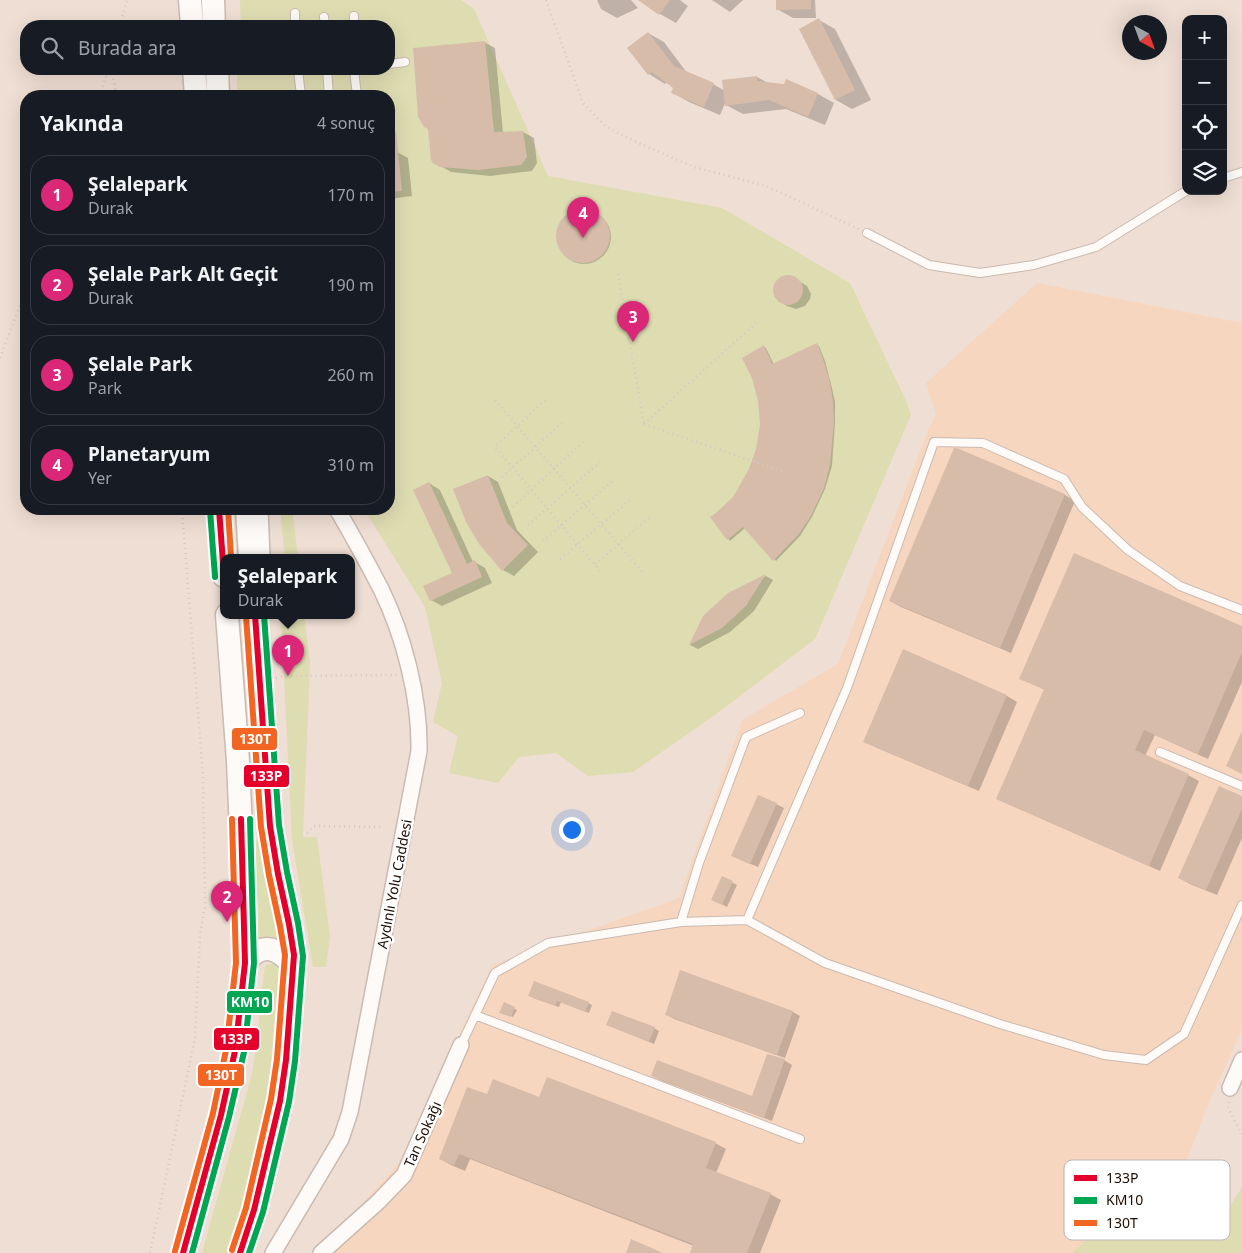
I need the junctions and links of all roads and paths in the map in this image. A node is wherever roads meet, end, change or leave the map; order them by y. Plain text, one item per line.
1 (126, 0) edge
2 (190, 0) edge
3 (213, 0) edge
4 (546, 0) edge
5 (294, 13) dead end
6 (354, 16) dead end
7 (324, 17) dead end
8 (121, 20) edge
9 (192, 20) edge
10 (214, 20) edge
11 (295, 20) edge
12 (324, 20) edge
13 (354, 20) edge
14 (405, 62) dead end
15 (395, 63) edge
16 (108, 75) edge
17 (112, 75) edge
18 (194, 75) edge
19 (217, 75) edge
20 (299, 75) edge
21 (327, 75) edge
22 (355, 75) edge
23 (101, 90) edge
24 (115, 90) edge
25 (196, 90) edge
26 (218, 90) edge
27 (300, 90) edge
28 (329, 90) edge
29 (356, 90) edge
30 (1242, 172) edge
31 (1227, 177) edge
32 (1182, 193) edge
33 (867, 233) joint
34 (618, 274) dead end
35 (20, 304) edge
36 (756, 323) dead end
37 (0, 358) edge
38 (495, 400) dead end
39 (545, 400) dead end
40 (564, 421) dead end
41 (644, 424) junction
42 (517, 426) junction
43 (583, 442) dead end
44 (536, 447) junction
45 (600, 462) dead end
46 (512, 468) junction
47 (554, 469) junction
48 (782, 471) dead end
49 (502, 477) dead end
50 (615, 479) dead end
51 (571, 488) junction
52 (531, 490) junction
53 (632, 498) dead end
54 (585, 505) junction
55 (513, 507) dead end
56 (547, 508) junction
57 (182, 515) edge
58 (219, 515) edge
59 (247, 515) edge
60 (260, 515) edge
61 (340, 515) edge
62 (649, 518) dead end
63 (602, 524) junction
64 (528, 525) dead end
65 (561, 525) junction
66 (543, 541) dead end
67 (578, 544) junction
68 (618, 544) junction
69 (222, 554) edge
70 (250, 554) edge
71 (262, 554) edge
72 (560, 559) dead end
73 (594, 564) junction
74 (601, 572) dead end
75 (644, 574) dead end
76 (1242, 610) edge
77 (227, 619) edge
78 (254, 619) edge
79 (410, 674) junction
80 (284, 676) dead end
81 (800, 713) dead end
82 (1160, 752) dead end
83 (1242, 786) edge
84 (383, 827) dead end
85 (307, 833) dead end
86 (1242, 905) edge
87 (747, 920) junction
88 (681, 922) junction
89 (245, 963) junction
90 (294, 967) junction
91 (475, 1015) junction
92 (461, 1045) joint
93 (286, 1060) junction
94 (1242, 1060) edge
95 (1230, 1088) joint
96 (1242, 1134) edge
97 (800, 1139) dead end
98 (150, 1253) edge
99 (184, 1253) edge
100 (240, 1253) edge
101 (254, 1253) edge
102 (273, 1253) edge
103 (321, 1253) edge

1 - 8 path
2 - 9 main road
3 - 10 main road
4 - 33 path
5 - 11 lane
6 - 13 lane
7 - 12 lane
14 - 15 lane
16 - 23 path
17 - 24 path
18 - 25 main road
19 - 26 main road
20 - 27 lane
21 - 28 lane
22 - 29 lane
30 - 31 lane
32 - 33 lane
34 - 41 path
35 - 37 path
36 - 41 path
38 - 42 path
39 - 42 path
40 - 44 path
41 - 48 path
42 - 44 path
42 - 46 path
43 - 47 path
44 - 46 path
44 - 47 path
45 - 51 path
46 - 49 path
46 - 52 path
47 - 51 path
47 - 52 path
50 - 54 path
51 - 54 path
51 - 56 path
52 - 55 path
52 - 56 path
53 - 63 path
54 - 63 path
54 - 65 path
56 - 64 path
56 - 65 path
57 - 98 path
58 - 69 main road
59 - 70 main road
60 - 71 street
61 - 79 street, Aydınlı Yolu Caddesi
62 - 68 path
63 - 67 path
63 - 68 path
65 - 66 path
65 - 67 path
67 - 72 path
67 - 73 path
68 - 73 path
68 - 75 path
73 - 74 path
76 - 87 lane
77 - 89 main road
78 - 90 main road
79 - 80 path
79 - 102 street, Aydınlı Yolu Caddesi
81 - 88 lane
82 - 83 lane
84 - 85 path
86 - 87 lane
87 - 88 lane
88 - 91 lane
89 - 90 main road
89 - 99 main road
90 - 93 main road
91 - 92 lane
91 - 97 lane
92 - 103 street, Tan Sokağı
93 - 100 main road
93 - 101 main road
94 - 95 street
95 - 96 path

